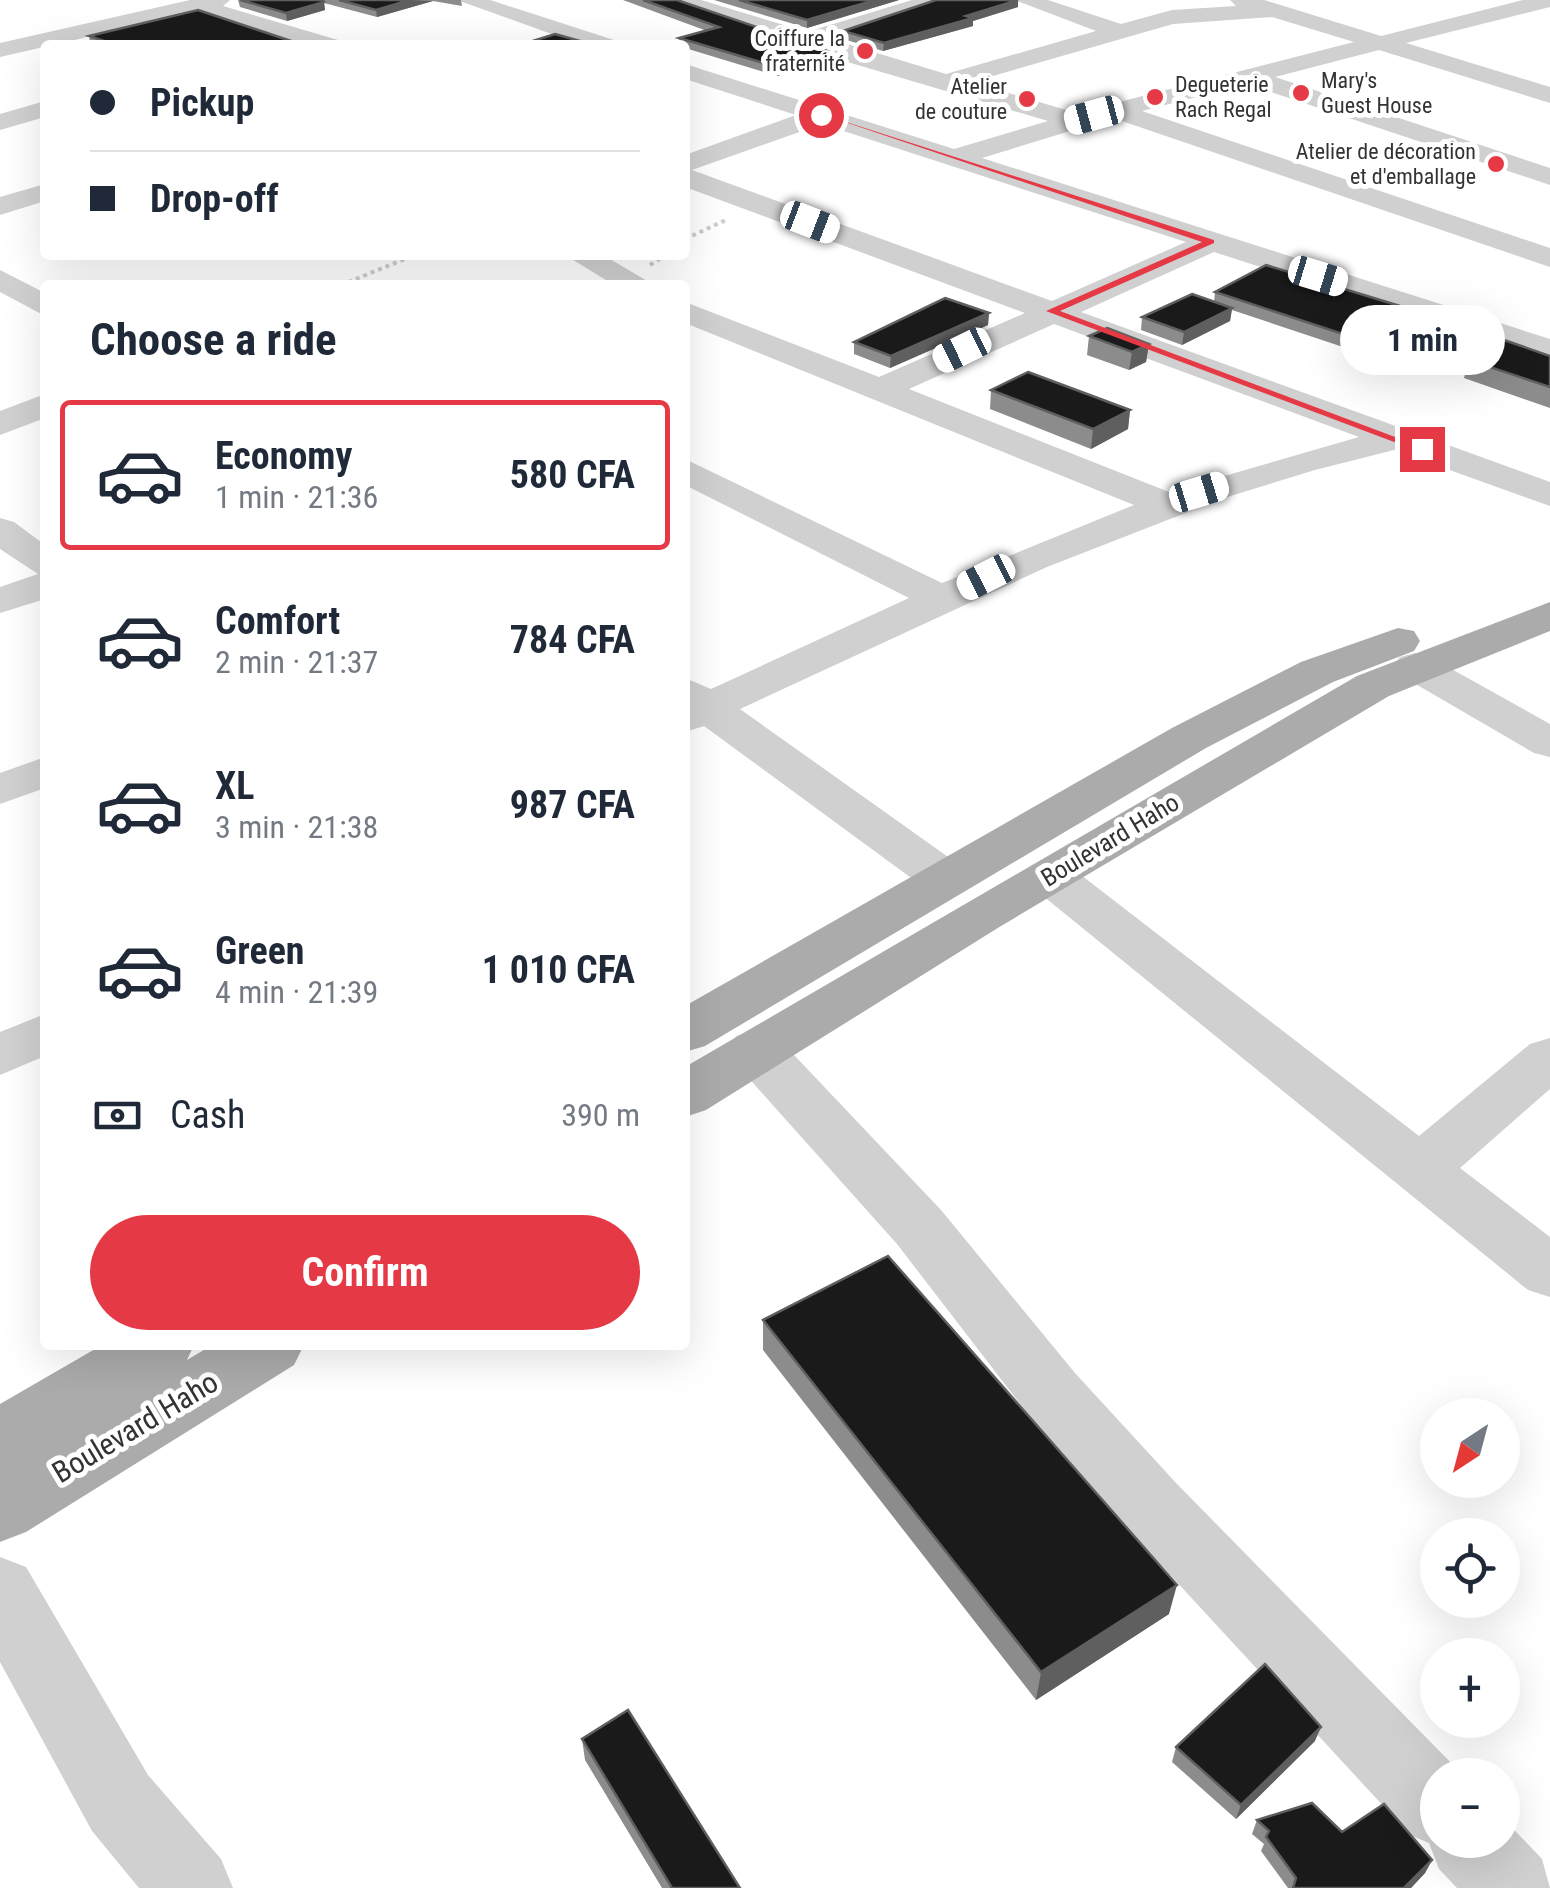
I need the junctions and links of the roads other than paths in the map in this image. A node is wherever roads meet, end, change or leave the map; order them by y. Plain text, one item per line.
1 (468, 0) edge
2 (678, 0) edge
3 (873, 0) edge
4 (935, 0) edge
5 (1026, 0) edge
6 (1239, 0) edge
7 (1472, 0) edge
8 (1550, 0) edge
9 (208, 2) edge
10 (907, 9) junction
11 (1271, 10) junction
12 (1511, 11) junction
13 (1121, 32) junction
14 (576, 35) junction
15 (806, 39) junction
16 (65, 40) edge
17 (316, 40) edge
18 (560, 40) edge
19 (591, 40) edge
20 (40, 44) edge
21 (1386, 45) junction
22 (0, 50) edge
23 (690, 71) edge
24 (690, 73) edge
25 (1251, 77) junction
26 (1550, 78) edge
27 (947, 81) junction
28 (1520, 86) junction
29 (1550, 94) edge
30 (40, 110) edge
31 (1114, 110) junction
32 (821, 115) junction
33 (1075, 120) junction
34 (0, 122) edge
35 (953, 158) junction
36 (690, 162) edge
37 (1550, 177) edge
38 (690, 178) edge
39 (40, 194) edge
40 (0, 206) edge
41 (1211, 242) junction
42 (1550, 258) edge
43 (590, 260) edge
44 (628, 280) edge
45 (1051, 311) junction
46 (690, 314) edge
47 (1550, 350) edge
48 (877, 391) junction
49 (40, 407) edge
50 (0, 424) edge
51 (1396, 440) junction
52 (690, 473) edge
53 (1550, 495) edge
54 (1165, 504) junction
55 (0, 530) edge
56 (40, 560) edge
57 (1550, 582) edge
58 (40, 587) edge
59 (942, 599) junction
60 (0, 601) edge
61 (1550, 615) edge
62 (1416, 666) junction
63 (693, 705) edge
64 (1550, 743) edge
65 (40, 773) edge
66 (0, 790) edge
67 (1050, 876) junction
68 (947, 880) junction
69 (690, 1029) edge
70 (40, 1035) edge
71 (756, 1050) junction
72 (0, 1055) edge
73 (1550, 1058) edge
74 (690, 1092) edge
75 (1418, 1171) junction
76 (1550, 1272) edge
77 (152, 1350) edge
78 (262, 1350) edge
79 (0, 1442) edge
80 (0, 1509) edge
81 (0, 1590) edge
82 (1420, 1788) edge
83 (1485, 1858) edge
84 (192, 1888) edge
85 (1513, 1888) edge

1 - 14 street
2 - 15 street
3 - 10 street
4 - 10 street
5 - 13 street
6 - 11 street
7 - 12 street
8 - 12 street
9 - 16 street
9 - 17 street
10 - 15 street
11 - 13 street
11 - 21 street
12 - 21 street
13 - 27 street
14 - 18 street
14 - 19 street
15 - 23 street
15 - 27 street
20 - 22 street
21 - 25 street
21 - 28 street
24 - 32 street
25 - 31 street
25 - 37 street
26 - 28 street
27 - 33 street
28 - 29 street
30 - 34 street
31 - 33 street
31 - 42 street
32 - 35 street
32 - 36 street
33 - 35 street
35 - 41 street
38 - 45 street
39 - 40 street
41 - 45 street
41 - 47 street
43 - 44 street
45 - 48 street
45 - 51 street
46 - 48 street
48 - 54 street
49 - 50 street
51 - 53 street
51 - 54 street
52 - 59 street
54 - 59 street
55 - 56 street
57 - 68 main road, Boulevard Haho
58 - 60 street
59 - 63 street
61 - 62 main road, Boulevard Haho
62 - 64 street
62 - 67 main road, Boulevard Haho
63 - 68 street
65 - 66 street
67 - 71 main road, Boulevard Haho
67 - 75 street
68 - 69 main road, Boulevard Haho
70 - 72 street
71 - 74 main road, Boulevard Haho
71 - 82 street
73 - 75 street
75 - 76 street
77 - 79 main road
78 - 80 main road, Boulevard Haho
81 - 84 street
83 - 85 street

